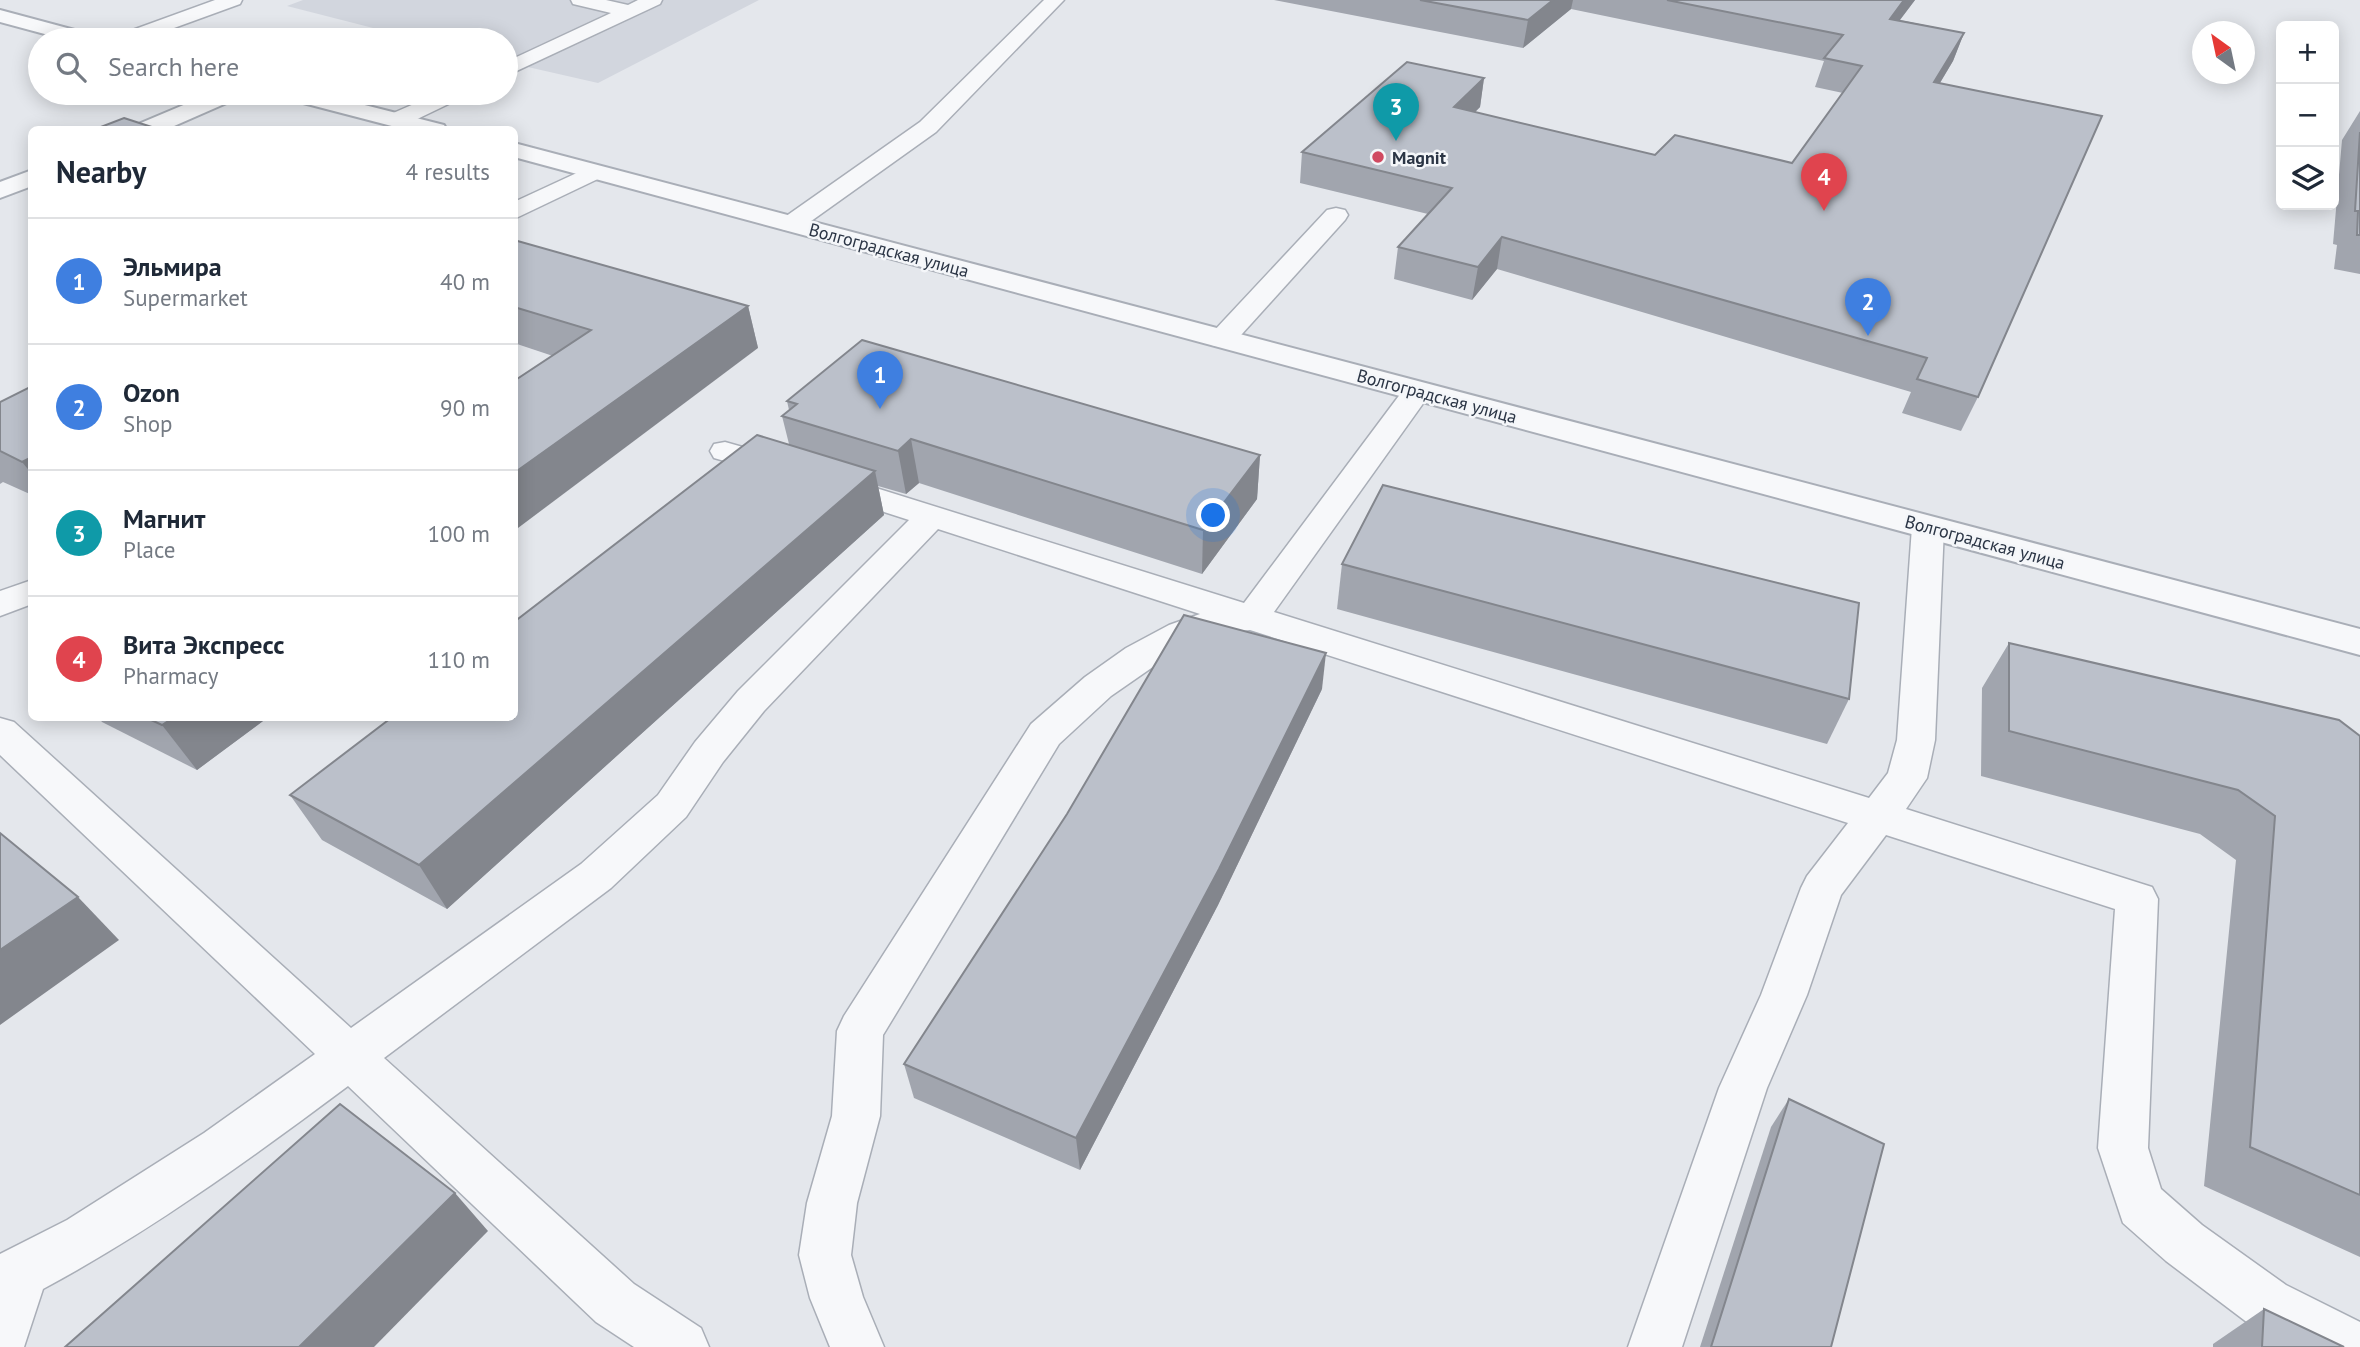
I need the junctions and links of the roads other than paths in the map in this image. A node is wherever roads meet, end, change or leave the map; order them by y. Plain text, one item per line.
1 (233, 0) edge
2 (580, 0) edge
3 (653, 0) edge
4 (1055, 0) edge
5 (630, 11) junction
6 (0, 16) edge
7 (45, 28) edge
8 (156, 28) edge
9 (518, 64) edge
10 (202, 105) edge
11 (341, 105) edge
12 (430, 105) edge
13 (399, 119) junction
14 (153, 126) edge
15 (423, 126) edge
16 (518, 151) edge
17 (594, 172) junction
18 (28, 179) edge
19 (0, 191) edge
20 (518, 210) edge
21 (1336, 215) dead end
22 (791, 224) junction
23 (1222, 339) junction
24 (1417, 391) junction
25 (725, 451) dead end
26 (932, 516) junction
27 (1928, 527) junction
28 (28, 593) edge
29 (0, 604) edge
30 (1251, 618) junction
31 (2360, 642) edge
32 (0, 732) edge
33 (1879, 817) junction
34 (351, 1056) junction
35 (11, 1276) edge
36 (0, 1338) edge
37 (682, 1347) edge
38 (857, 1347) edge
39 (1655, 1347) edge
40 (2352, 1347) edge

1 - 8 lane
2 - 5 lane
3 - 5 lane
4 - 22 lane
5 - 9 lane
6 - 7 street
10 - 14 street
11 - 13 street
12 - 13 lane
13 - 15 street
16 - 17 street, Волгоградская улица
17 - 20 lane
17 - 22 street, Волгоградская улица
18 - 19 street
21 - 23 lane
22 - 23 street, Волгоградская улица
23 - 24 street, Волгоградская улица
24 - 27 street, Волгоградская улица
24 - 30 lane
25 - 26 lane
26 - 30 lane
26 - 34 lane
27 - 31 street, Волгоградская улица
27 - 33 lane
28 - 29 lane
30 - 33 lane
30 - 38 lane
32 - 34 lane
33 - 39 lane
33 - 40 lane
34 - 35 lane
34 - 37 lane
35 - 36 lane

